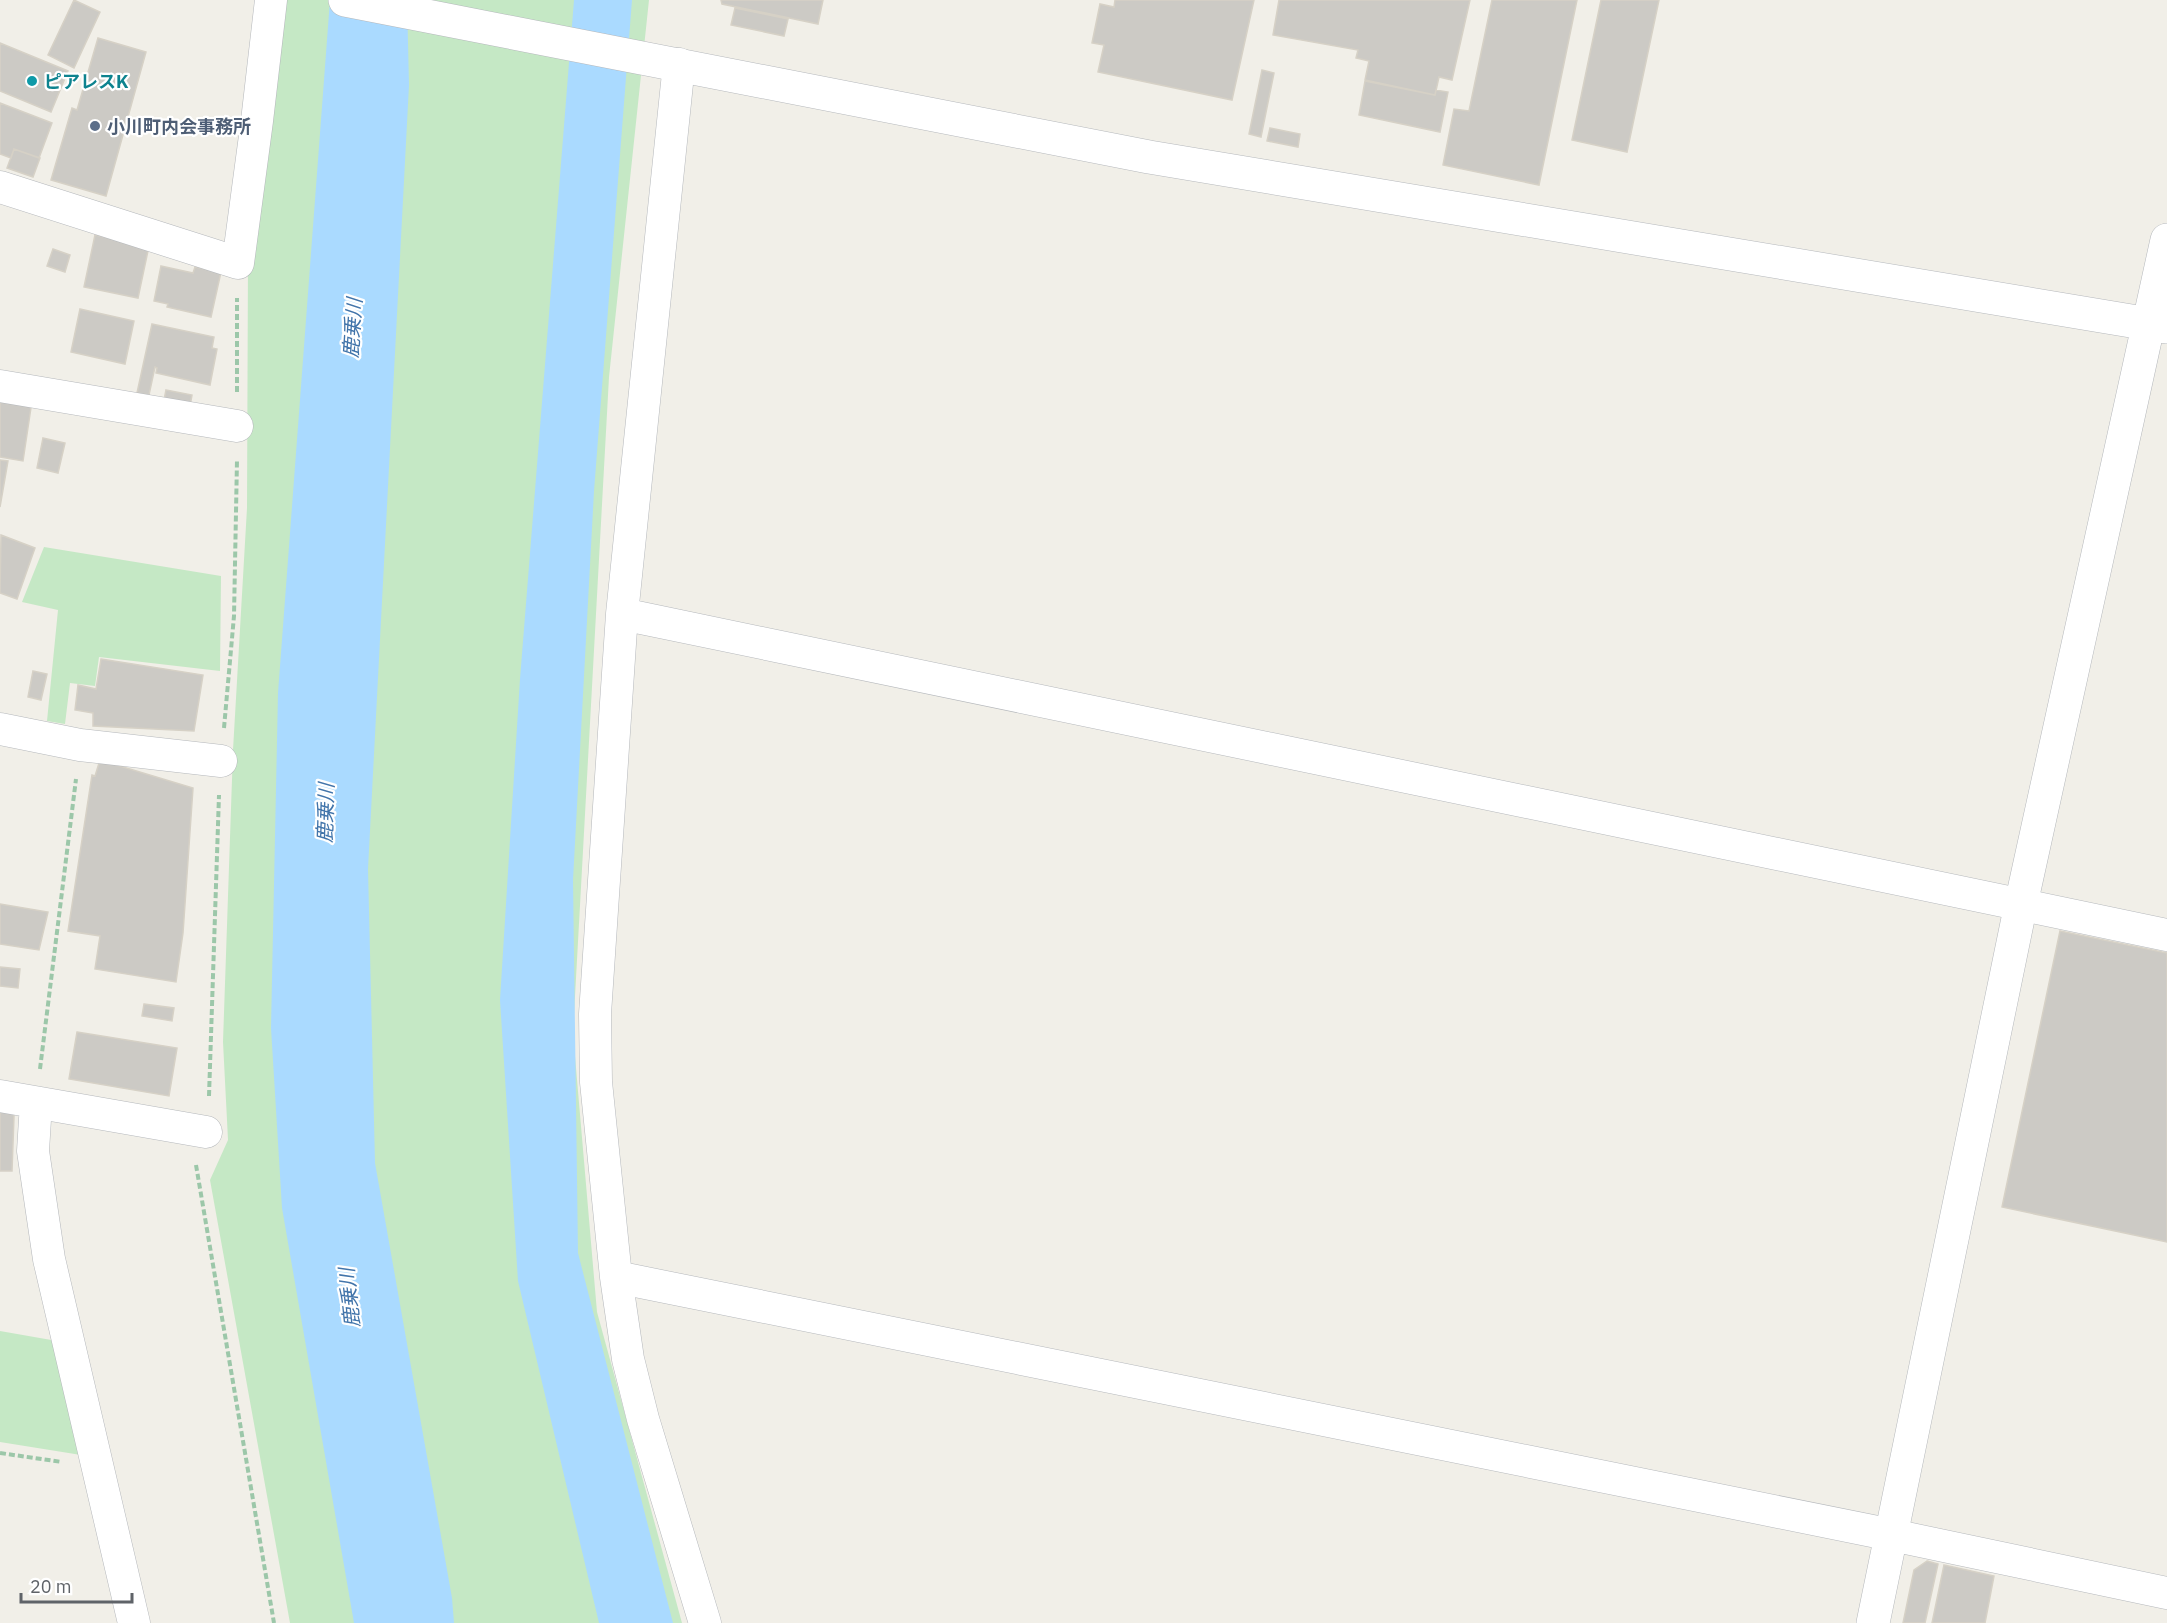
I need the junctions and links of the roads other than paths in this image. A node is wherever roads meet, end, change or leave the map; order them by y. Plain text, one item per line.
1 (271, 0) edge
2 (345, 0) edge
3 (665, 62) junction
4 (0, 187) edge
5 (2167, 240) edge
6 (2158, 326) edge
7 (0, 386) edge
8 (237, 426) road end
9 (622, 614) junction
10 (0, 729) edge
11 (221, 761) road end
12 (2021, 904) junction
13 (2167, 935) edge
14 (0, 1096) edge
15 (36, 1102) junction
16 (206, 1132) road end
17 (616, 1277) junction
18 (1892, 1535) junction
19 (2167, 1593) edge
20 (134, 1623) edge
21 (705, 1623) edge
22 (1873, 1623) edge

1 - 4 street
2 - 3 street
3 - 6 street
3 - 9 street
5 - 6 street
6 - 12 street
7 - 8 street
9 - 12 street
9 - 17 street
10 - 11 street
12 - 13 street
12 - 18 street
14 - 15 street
15 - 16 street
15 - 20 street
17 - 18 street
17 - 21 street
18 - 19 street
18 - 22 street

